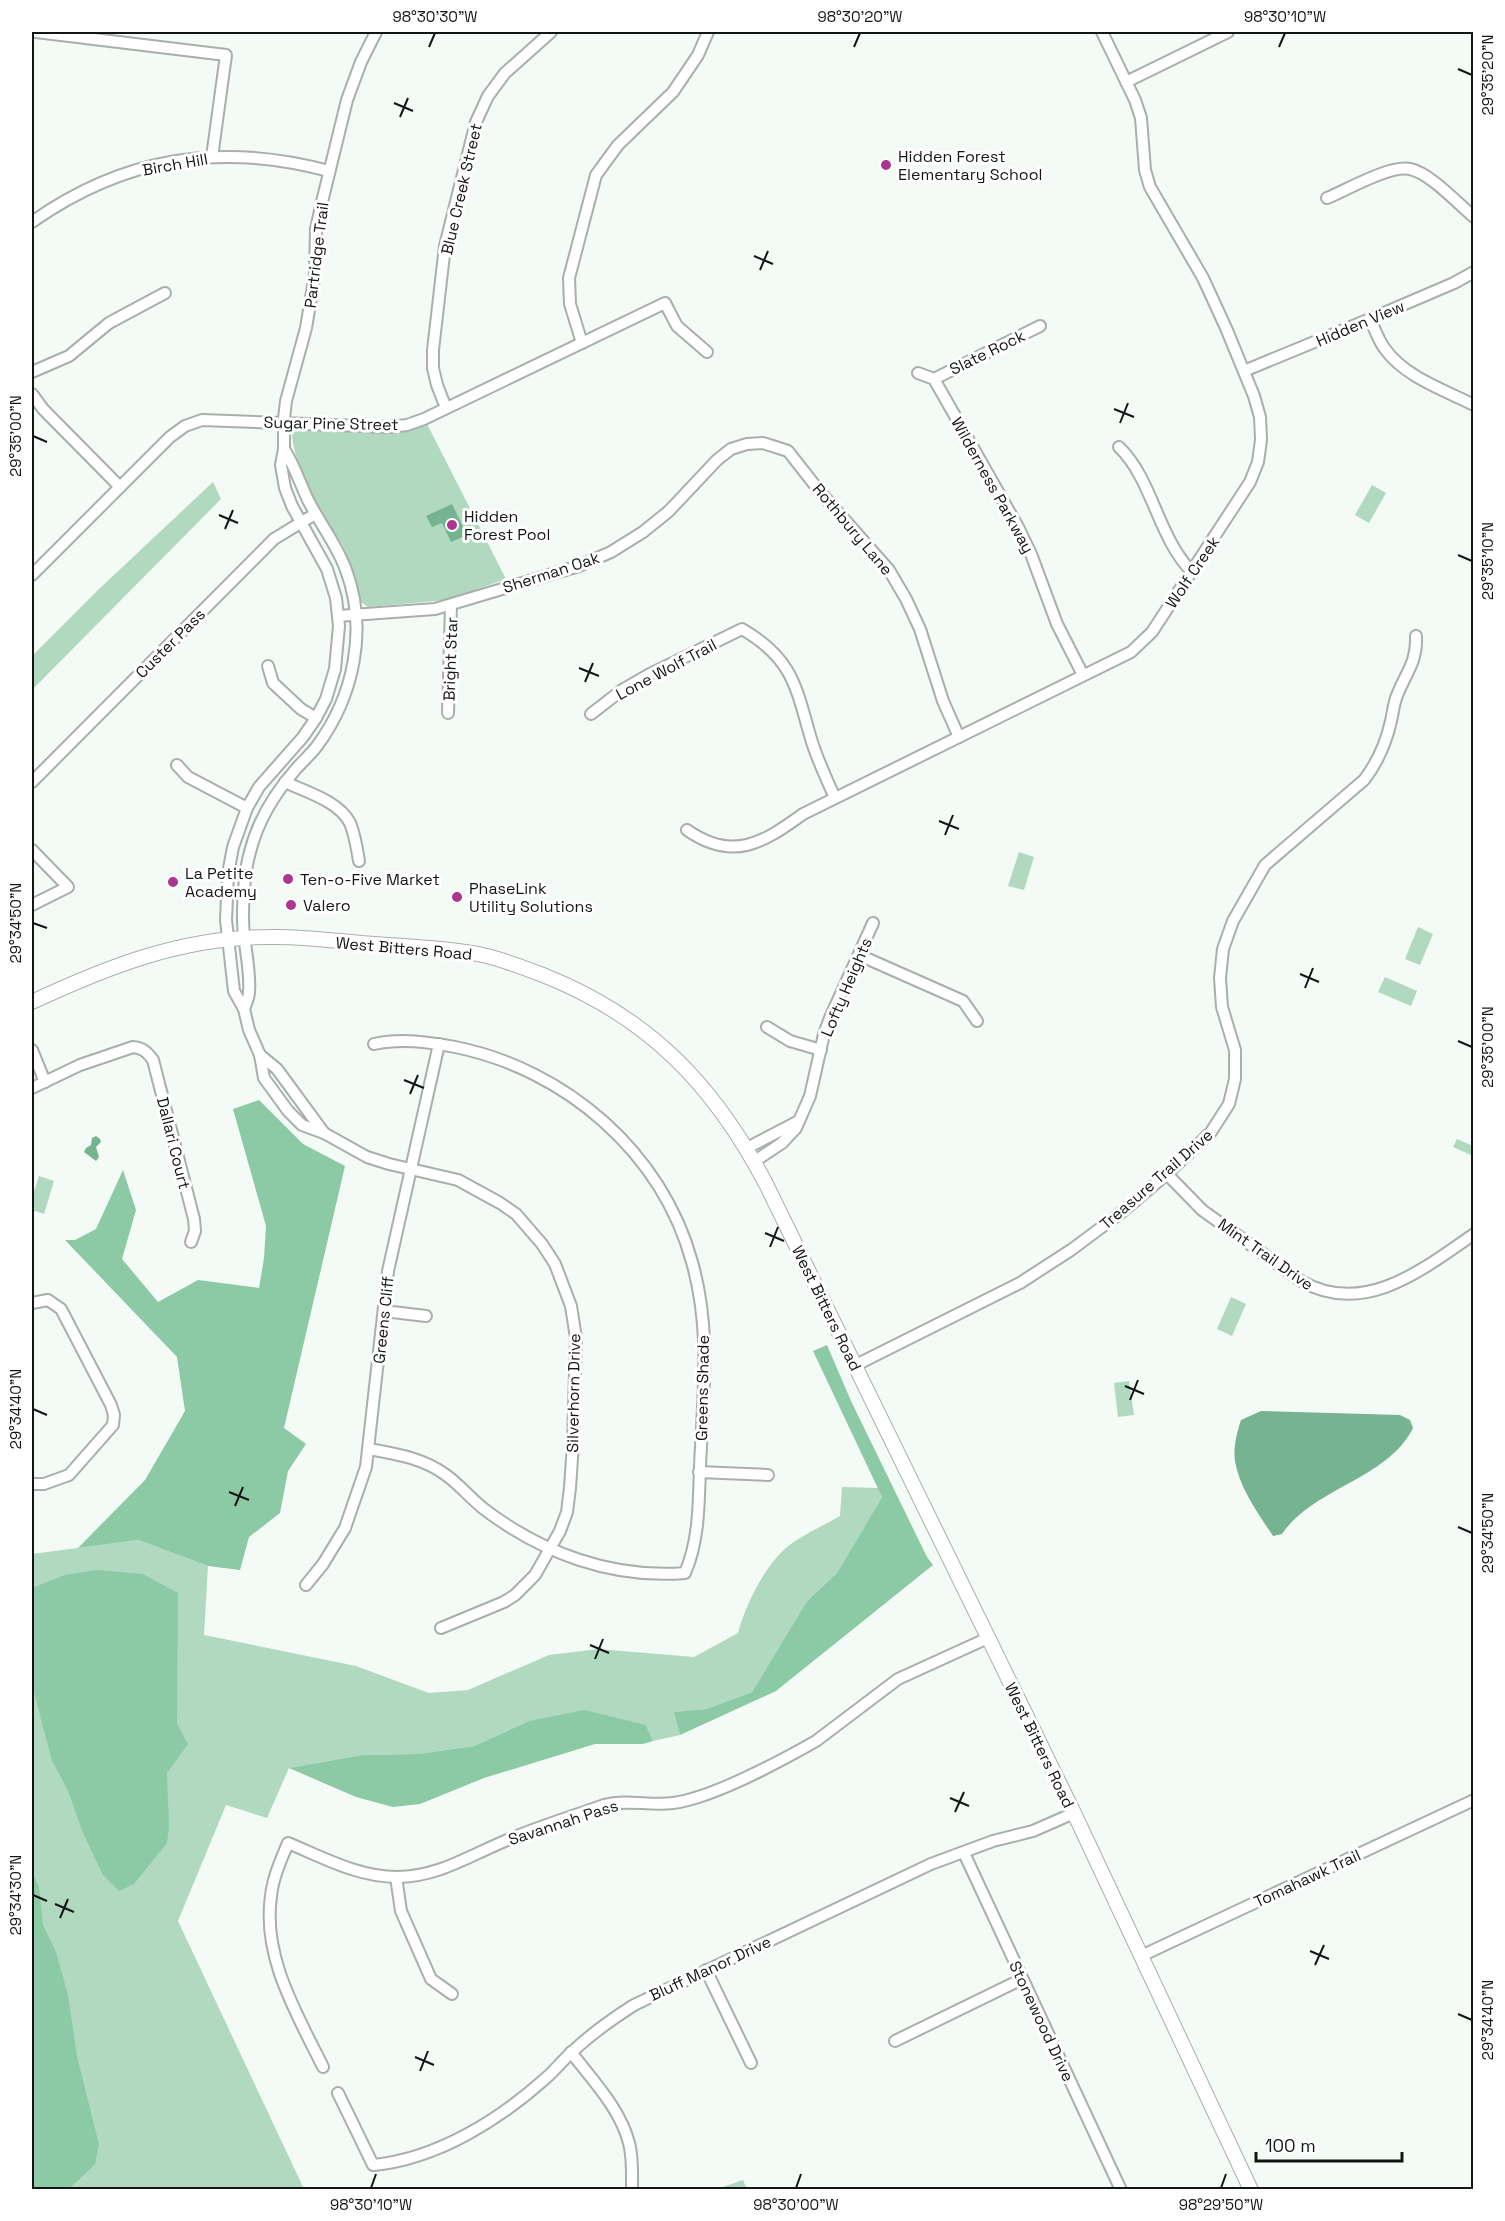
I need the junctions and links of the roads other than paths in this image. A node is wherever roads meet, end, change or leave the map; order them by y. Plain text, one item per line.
1 (36, 32) edge
2 (376, 32) edge
3 (552, 32) edge
4 (708, 32) edge
5 (1102, 32) edge
6 (1228, 32) edge
7 (1126, 82) junction
8 (212, 157) junction
9 (329, 171) junction
10 (1327, 198) dead end
11 (1473, 216) edge
12 (32, 222) edge
13 (1473, 272) edge
14 (165, 293) dead end
15 (1370, 319) junction
16 (1040, 326) dead end
17 (582, 343) junction
18 (707, 352) dead end
19 (1244, 371) junction
20 (32, 372) edge
21 (918, 373) dead end
22 (934, 379) junction
23 (32, 394) edge
24 (1473, 405) edge
25 (446, 408) junction
26 (284, 422) junction
27 (763, 443) joint
28 (1119, 447) dead end
29 (284, 449) junction
30 (120, 487) junction
31 (315, 514) junction
32 (301, 522) junction
33 (1192, 572) junction
34 (32, 575) edge
35 (451, 605) junction
36 (357, 614) junction
37 (338, 616) junction
38 (1416, 636) dead end
39 (268, 666) dead end
40 (1083, 675) junction
41 (448, 713) dead end
42 (591, 714) dead end
43 (316, 718) junction
44 (303, 737) junction
45 (959, 737) junction
46 (316, 748) junction
47 (177, 765) dead end
48 (32, 782) edge
49 (285, 782) junction
50 (835, 798) junction
51 (247, 808) junction
52 (687, 831) dead end
53 (32, 850) edge
54 (359, 861) dead end
55 (32, 905) edge
56 (873, 923) dead end
57 (245, 938) junction
58 (229, 939) junction
59 (859, 955) junction
60 (32, 1002) edge
61 (244, 1009) junction
62 (977, 1021) dead end
63 (767, 1027) dead end
64 (374, 1044) dead end
65 (439, 1044) junction
66 (32, 1050) edge
67 (820, 1050) junction
68 (260, 1055) junction
69 (45, 1082) junction
70 (32, 1088) edge
71 (296, 1093) junction
72 (283, 1104) junction
73 (324, 1133) junction
74 (785, 1133) junction
75 (747, 1148) junction
76 (754, 1161) junction
77 (410, 1170) junction
78 (1167, 1174) junction
79 (1473, 1234) edge
80 (191, 1242) dead end
81 (32, 1303) edge
82 (384, 1311) junction
83 (426, 1316) dead end
84 (854, 1366) junction
85 (369, 1449) junction
86 (699, 1472) junction
87 (768, 1475) dead end
88 (32, 1484) edge
89 (551, 1550) junction
90 (306, 1585) dead end
91 (441, 1628) dead end
92 (988, 1638) junction
93 (1473, 1800) edge
94 (1074, 1813) junction
95 (964, 1853) junction
96 (396, 1877) junction
97 (1141, 1956) junction
98 (706, 1970) junction
99 (1022, 1979) junction
100 (452, 1994) dead end
101 (895, 2041) dead end
102 (571, 2052) junction
103 (752, 2063) dead end
104 (323, 2067) dead end
105 (338, 2092) dead end
106 (633, 2190) edge
107 (1120, 2190) edge
108 (1251, 2190) edge

1 - 8 street
2 - 9 street, Partridge Trail
3 - 25 street, Blue Creek Street
4 - 17 street
5 - 7 street, Wolf Creek
6 - 7 street
7 - 19 street, Wolf Creek
8 - 9 street, Birch Hill
8 - 12 street, Birch Hill
9 - 26 street, Partridge Trail
10 - 11 street
13 - 15 street, Hidden View
14 - 20 street
15 - 19 street, Hidden View
15 - 24 street
16 - 22 street, Slate Rock
17 - 18 street, Sugar Pine Street
17 - 25 street, Sugar Pine Street
19 - 33 street, Wolf Creek
21 - 22 street
22 - 40 street, Wilderness Parkway
23 - 30 street
25 - 26 street, Sugar Pine Street
26 - 29 street, Partridge Trail
26 - 30 street, Sugar Pine Street
27 - 35 street, Sherman Oak
27 - 45 street, Rothbury Lane
28 - 33 street
29 - 31 street, Partridge Trail
29 - 32 street, Partridge Trail
30 - 34 street, Sugar Pine Street
31 - 32 street, Custer Pass
31 - 36 street, Partridge Trail
32 - 37 street, Partridge Trail
32 - 48 street, Custer Pass
33 - 40 street, Wolf Creek
35 - 36 street, Sherman Oak
35 - 41 street, Bright Star
36 - 37 street, Sherman Oak
36 - 46 street, Partridge Trail
37 - 43 street, Partridge Trail
38 - 78 street, Treasure Trail Drive
39 - 43 street
40 - 45 street, Wolf Creek
42 - 50 street, Lone Wolf Trail
43 - 44 street, Partridge Trail
44 - 46 street
44 - 51 street, Partridge Trail
45 - 50 street, Wolf Creek
46 - 49 street, Partridge Trail
47 - 51 street
49 - 54 street
49 - 57 street, Partridge Trail
50 - 52 street, Wolf Creek
51 - 58 street, Partridge Trail
53 - 55 street
56 - 59 street, Lofty Heights
57 - 58 main road, West Bitters Road
57 - 61 street, Silverhorn Drive
57 - 75 main road, West Bitters Road
58 - 60 main road, West Bitters Road
58 - 61 street, Silverhorn Drive
59 - 62 street
59 - 67 street, Lofty Heights
61 - 68 street, Silverhorn Drive
63 - 67 street
64 - 65 street, Greens Shade
65 - 77 street, Greens Cliff
65 - 86 street, Greens Shade
66 - 69 street
67 - 74 street, Lofty Heights
68 - 71 street, Silverhorn Drive
68 - 72 street, Silverhorn Drive
69 - 70 street
69 - 80 street, Dallari Court
71 - 72 street
71 - 73 street, Silverhorn Drive
72 - 73 street, Silverhorn Drive
73 - 77 street, Silverhorn Drive
74 - 75 street, Lofty Heights
74 - 76 street, Lofty Heights
75 - 76 main road, West Bitters Road
76 - 84 main road, West Bitters Road
77 - 82 street, Greens Cliff
77 - 89 street, Silverhorn Drive
78 - 79 street, Mint Trail Drive
78 - 84 street, Treasure Trail Drive
81 - 88 street
82 - 83 street
82 - 85 street, Greens Cliff
84 - 92 main road, West Bitters Road
85 - 89 street
85 - 90 street, Greens Cliff
86 - 87 street
86 - 89 street, Greens Shade
89 - 91 street, Silverhorn Drive
92 - 94 main road, West Bitters Road
92 - 96 street, Savannah Pass
93 - 97 street, Tomahawk Trail
94 - 95 street, Bluff Manor Drive
94 - 97 main road, West Bitters Road
95 - 98 street, Bluff Manor Drive
95 - 99 street, Stonewood Drive
96 - 100 street
96 - 104 street, Savannah Pass
97 - 108 main road, West Bitters Road
98 - 102 street, Bluff Manor Drive
98 - 103 street
99 - 101 street
99 - 107 street, Stonewood Drive
102 - 105 street, Bluff Manor Drive
102 - 106 street

